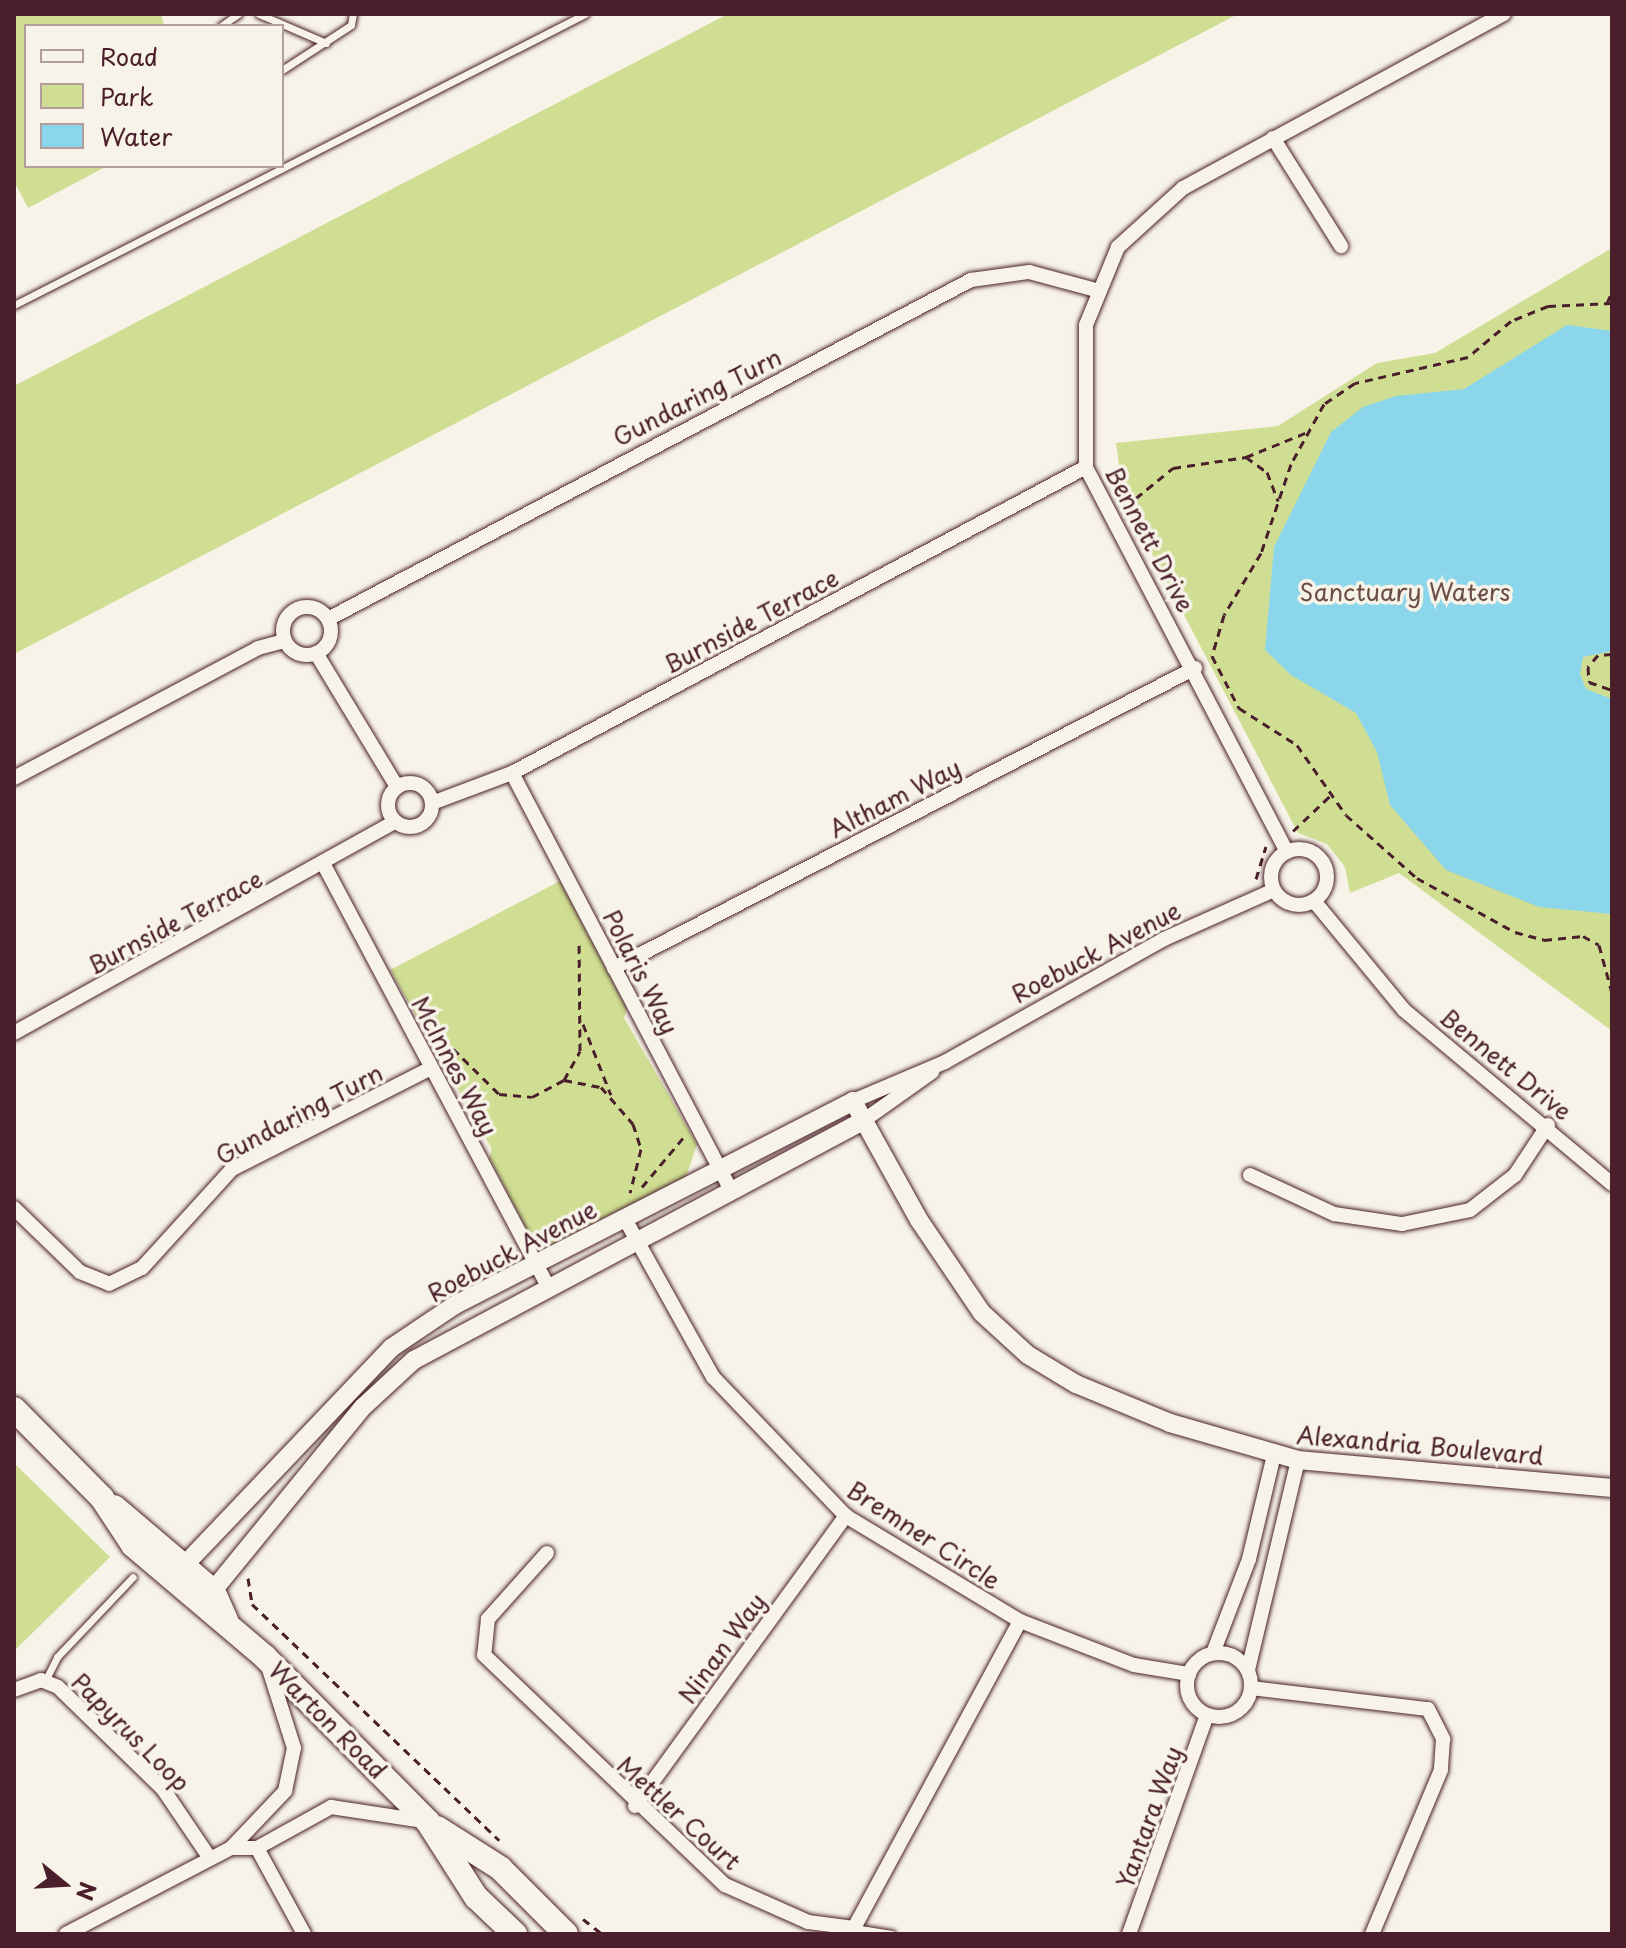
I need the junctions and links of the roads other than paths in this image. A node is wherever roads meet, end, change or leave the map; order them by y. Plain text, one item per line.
1 (259, 14) edge
2 (353, 14) edge
3 (585, 14) edge
4 (1504, 14) edge
5 (282, 24) edge
6 (284, 25) edge
7 (326, 43) junction
8 (284, 69) edge
9 (1273, 138) junction
10 (284, 167) edge
11 (283, 168) edge
12 (1341, 246) dead end
13 (1100, 291) junction
14 (14, 305) edge
15 (1086, 467) junction
16 (328, 619) junction
17 (285, 641) junction
18 (316, 653) junction
19 (1195, 668) junction
20 (512, 773) junction
21 (14, 778) edge
22 (397, 787) junction
23 (432, 803) junction
24 (395, 822) junction
25 (1283, 845) junction
26 (325, 867) junction
27 (1274, 890) junction
28 (1314, 901) junction
29 (614, 968) junction
30 (14, 1033) edge
31 (945, 1062) junction
32 (431, 1068) junction
33 (853, 1101) junction
34 (863, 1121) junction
35 (1548, 1125) junction
36 (720, 1170) junction
37 (1250, 1175) dead end
38 (1612, 1184) edge
39 (731, 1190) junction
40 (14, 1208) edge
41 (625, 1219) junction
42 (639, 1239) junction
43 (536, 1264) junction
44 (548, 1286) junction
45 (375, 1363) junction
46 (392, 1380) junction
47 (14, 1409) edge
48 (1274, 1455) junction
49 (1298, 1460) junction
50 (269, 1481) junction
51 (1612, 1488) edge
52 (287, 1496) junction
53 (846, 1516) junction
54 (547, 1553) dead end
55 (178, 1572) junction
56 (133, 1577) dead end
57 (207, 1599) junction
58 (1020, 1621) junction
59 (1213, 1653) junction
60 (265, 1657) junction
61 (1248, 1670) junction
62 (1189, 1674) junction
63 (45, 1682) junction
64 (1251, 1688) junction
65 (14, 1690) edge
66 (1207, 1715) junction
67 (635, 1806) junction
68 (428, 1822) junction
69 (231, 1848) junction
70 (257, 1848) junction
71 (209, 1857) junction
72 (854, 1928) junction
73 (85, 1930) edge
74 (66, 1934) edge
75 (304, 1934) edge
76 (515, 1934) edge
77 (566, 1934) edge
78 (892, 1934) edge
79 (1129, 1934) edge
80 (1372, 1934) edge

1 - 5 lane
2 - 7 lane
3 - 10 lane
4 - 9 street, Bennett Drive
6 - 7 lane
7 - 8 lane
9 - 12 street
9 - 13 street, Bennett Drive
11 - 14 lane
13 - 15 street, Bennett Drive
13 - 16 street, Gundaring Turn
15 - 19 street, Bennett Drive
15 - 20 street, Burnside Terrace
16 - 17 street
16 - 18 street
17 - 18 street
17 - 21 street
18 - 22 street
19 - 25 street, Bennett Drive
19 - 29 street, Altham Way
20 - 23 street, Burnside Terrace
20 - 29 street, Polaris Way
22 - 23 street
22 - 24 street
23 - 24 street, Burnside Terrace
24 - 26 street, Burnside Terrace
25 - 27 street
25 - 28 street
26 - 30 street, Burnside Terrace
26 - 32 street, McInnes Way
27 - 28 street
27 - 31 street, Roebuck Avenue
28 - 35 street, Bennett Drive
29 - 36 street, Polaris Way
31 - 33 street, Roebuck Avenue
31 - 34 street, Roebuck Avenue
32 - 40 street, Gundaring Turn
32 - 43 street, McInnes Way
33 - 34 street, Alexandria Boulevard
33 - 36 street, Roebuck Avenue
34 - 39 street, Roebuck Avenue
34 - 48 street, Alexandria Boulevard
35 - 37 street
35 - 38 street, Bennett Drive
36 - 39 street, Polaris Way
36 - 41 street, Roebuck Avenue
39 - 42 street, Roebuck Avenue
41 - 42 street, Bremner Circle
41 - 43 street, Roebuck Avenue
42 - 44 street, Roebuck Avenue
42 - 53 street, Bremner Circle
43 - 44 street, McInnes Way
43 - 45 street, Roebuck Avenue
44 - 46 street, Roebuck Avenue
45 - 46 street
45 - 50 street, Roebuck Avenue
46 - 52 street, Roebuck Avenue
47 - 55 main road, Warton Road
48 - 49 street, Alexandria Boulevard
48 - 59 street
49 - 51 street, Alexandria Boulevard
49 - 61 street
50 - 52 street
50 - 55 street, Roebuck Avenue
52 - 57 street, Roebuck Avenue
53 - 58 street, Bremner Circle
53 - 67 street, Ninan Way
54 - 67 street, Mettler Court
55 - 57 main road, Warton Road
56 - 63 lane, Papyrus Loop
57 - 60 main road, Warton Road
58 - 62 street, Bremner Circle
58 - 72 street
59 - 61 street
59 - 62 street
60 - 68 main road, Warton Road
60 - 69 street
61 - 64 street
62 - 66 street
63 - 65 street, Papyrus Loop
63 - 71 street, Papyrus Loop
64 - 66 street
64 - 80 street
66 - 79 street, Yantara Way
67 - 72 street, Mettler Court
68 - 70 street
68 - 76 main road, Warton Road
68 - 77 main road, Warton Road
69 - 70 street
69 - 71 street
70 - 75 street
71 - 73 street
72 - 78 lane
73 - 74 street

